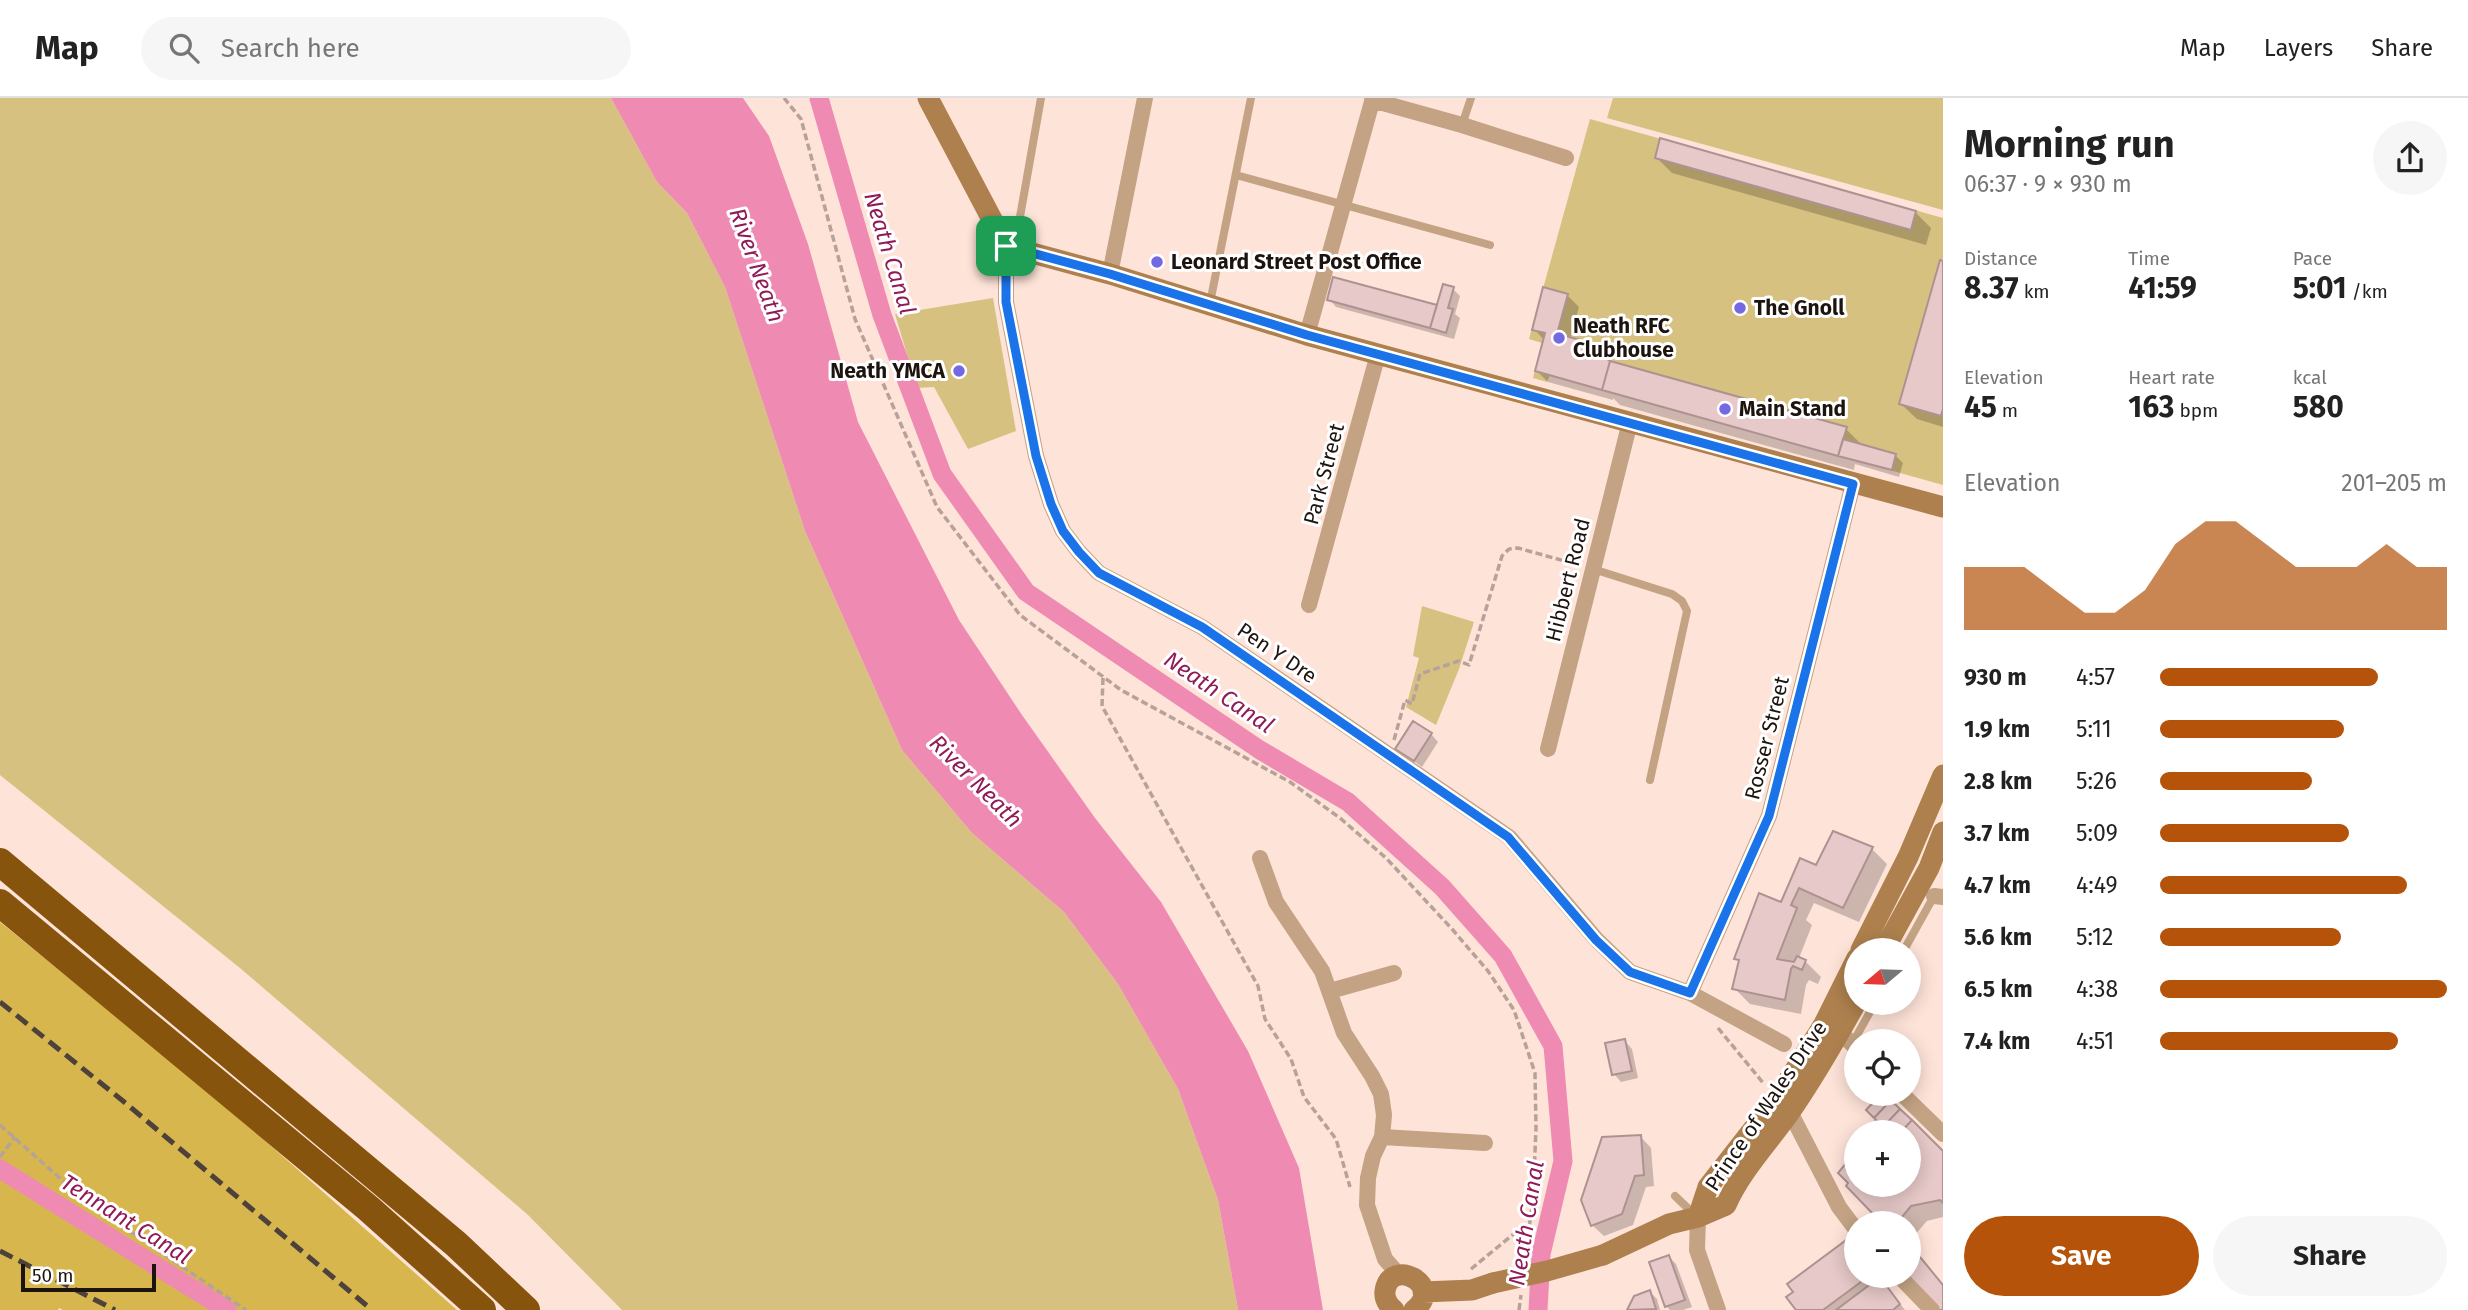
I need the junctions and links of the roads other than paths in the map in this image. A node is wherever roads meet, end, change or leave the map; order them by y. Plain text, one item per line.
1 (928, 98) edge
2 (1041, 98) edge
3 (1145, 98) edge
4 (1251, 98) edge
5 (1471, 98) edge
6 (1372, 99) edge
7 (1462, 125) junction
8 (1566, 158) dead end
9 (1236, 175) junction
10 (1343, 205) junction
11 (1490, 245) dead end
12 (1010, 247) junction
13 (1110, 274) junction
14 (1210, 306) junction
15 (1307, 335) junction
16 (1378, 354) junction
17 (1630, 422) junction
18 (1853, 484) junction
19 (1943, 507) edge
20 (1593, 569) junction
21 (1309, 605) dead end
22 (1548, 749) dead end
23 (1943, 775) edge
24 (1650, 780) dead end
25 (1943, 832) edge
26 (1260, 858) dead end
27 (0, 862) edge
28 (1930, 896) edge
29 (0, 903) edge
30 (1867, 938) edge
31 (1894, 938) edge
32 (1911, 938) edge
33 (1394, 973) dead end
34 (1844, 984) edge
35 (1330, 991) junction
36 (1690, 993) junction
37 (1784, 1044) dead end
38 (1844, 1048) edge
39 (1783, 1106) junction
40 (1914, 1106) edge
41 (1943, 1134) edge
42 (1382, 1137) junction
43 (1485, 1143) dead end
44 (1675, 1196) dead end
45 (1844, 1214) edge
46 (1698, 1217) junction
47 (1399, 1275) junction
48 (1911, 1288) edge
49 (1418, 1301) edge
50 (482, 1310) edge
51 (526, 1310) edge
52 (1394, 1310) edge
53 (1718, 1310) edge
54 (1932, 1310) edge

1 - 12 main road
2 - 12 lane
3 - 13 street
4 - 9 lane
5 - 7 lane
6 - 7 street
6 - 10 street
7 - 8 street
9 - 10 lane
9 - 14 lane
10 - 11 lane
10 - 15 street
12 - 13 main road
12 - 36 street, Pen Y Dre
13 - 14 main road
14 - 15 main road
15 - 16 main road
16 - 17 main road
16 - 21 street, Park Street
17 - 18 main road
17 - 20 street, Hibbert Road
18 - 19 main road
18 - 36 street, Rosser Street
20 - 22 street, Hibbert Road
20 - 24 lane
23 - 30 main road
25 - 28 main road
26 - 35 street
27 - 51 highway
28 - 31 main road
28 - 32 lane
29 - 50 highway
33 - 35 street
34 - 39 main road, Prince of Wales Drive
35 - 42 street
36 - 37 street, Pen Y Dre
38 - 39 main road, Prince of Wales Drive
39 - 45 street
39 - 46 main road, Prince of Wales Drive
40 - 41 street
42 - 43 street
42 - 47 street
44 - 46 lane
46 - 49 main road, Prince of Wales Drive, bridge
46 - 53 street
47 - 49 main road
47 - 52 main road
48 - 54 street

